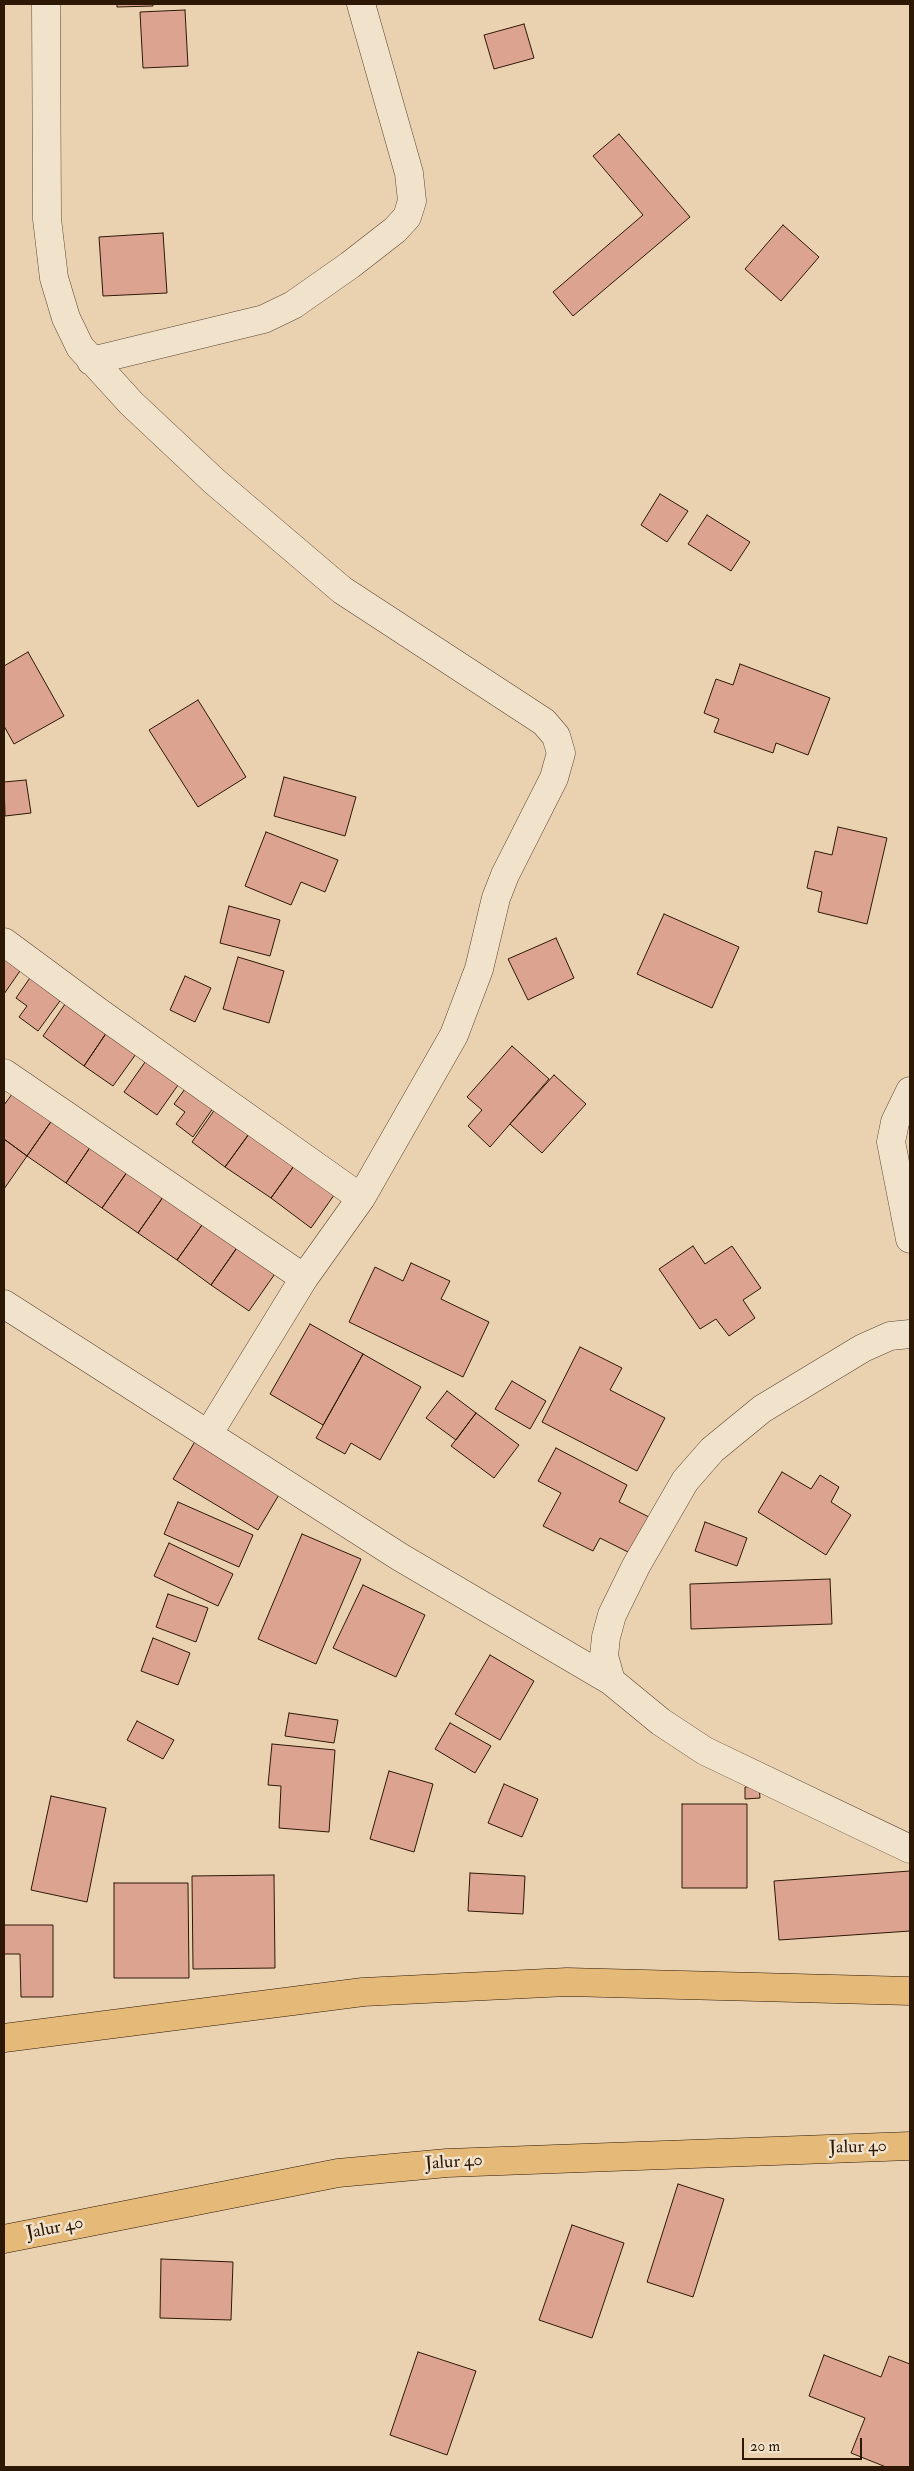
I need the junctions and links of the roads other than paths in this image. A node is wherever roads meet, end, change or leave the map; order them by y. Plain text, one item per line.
1 (46, 4) edge
2 (361, 4) edge
3 (91, 361) junction
4 (4, 942) edge
5 (4, 1073) edge
6 (910, 1091) edge
7 (361, 1198) junction
8 (910, 1239) edge
9 (304, 1278) junction
10 (4, 1304) edge
11 (910, 1334) edge
12 (208, 1433) junction
13 (611, 1681) junction
14 (910, 1849) edge
15 (910, 1991) edge
16 (4, 2038) edge
17 (910, 2146) edge
18 (4, 2239) edge

1 - 3 street
2 - 3 street
3 - 7 street
4 - 7 street
5 - 9 street
6 - 8 street
7 - 9 street
9 - 12 street
10 - 12 street
11 - 13 street
12 - 13 street
13 - 14 street
15 - 16 highway
17 - 18 highway, Jalur 40

